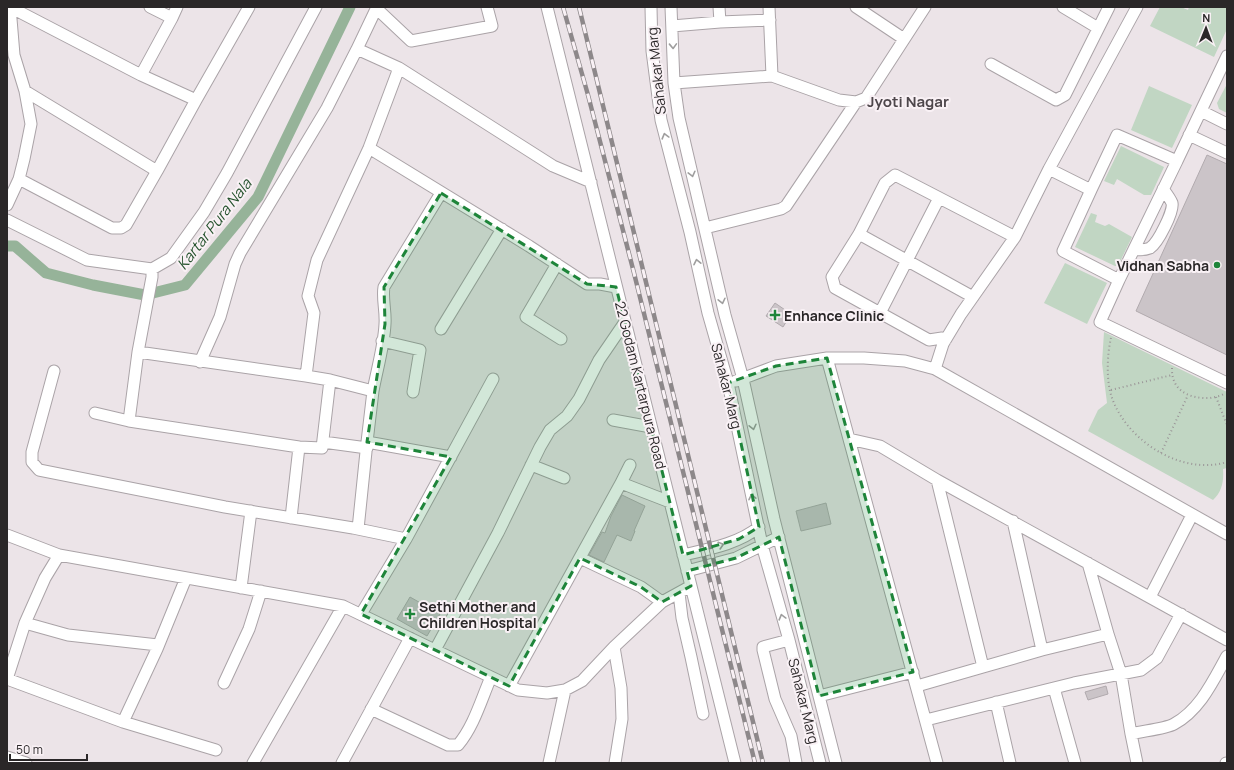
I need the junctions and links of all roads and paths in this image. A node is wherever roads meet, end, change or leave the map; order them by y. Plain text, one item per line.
1 (10, 7) edge
2 (150, 7) edge
3 (177, 7) edge
4 (250, 7) edge
5 (316, 7) edge
6 (377, 7) edge
7 (487, 7) edge
8 (547, 7) edge
9 (651, 7) edge
10 (671, 7) edge
11 (719, 7) edge
12 (769, 7) edge
13 (856, 7) edge
14 (925, 7) edge
15 (1063, 7) edge
16 (1110, 7) edge
17 (1137, 7) edge
18 (172, 18) junction
19 (770, 20) junction
20 (720, 22) junction
21 (672, 26) junction
22 (1098, 28) junction
23 (904, 39) junction
24 (357, 49) junction
25 (1227, 56) edge
26 (991, 64) dead end
27 (400, 68) junction
28 (141, 75) junction
29 (772, 76) junction
30 (674, 83) junction
31 (25, 91) junction
32 (196, 100) junction
33 (856, 102) junction
34 (1201, 111) junction
35 (1227, 124) edge
36 (1189, 135) junction
37 (369, 148) junction
38 (1227, 153) edge
39 (1176, 161) junction
40 (1049, 169) junction
41 (157, 171) junction
42 (19, 179) junction
43 (591, 182) junction
44 (1163, 189) junction
45 (1091, 190) junction
46 (441, 193) junction
47 (939, 198) junction
48 (7, 205) edge
49 (7, 220) edge
50 (705, 228) junction
51 (502, 229) junction
52 (859, 234) junction
53 (1015, 237) junction
54 (1134, 249) junction
55 (906, 261) junction
56 (556, 264) junction
57 (152, 273) junction
58 (1119, 280) junction
59 (616, 286) junction
60 (973, 296) junction
61 (880, 313) junction
62 (625, 322) junction
63 (1113, 328) junction
64 (441, 329) dead end
65 (561, 339) dead end
66 (946, 339) junction
67 (382, 341) junction
68 (138, 352) junction
69 (828, 358) junction
70 (200, 362) junction
71 (1172, 363) dead end
72 (935, 369) junction
73 (54, 371) dead end
74 (1172, 375) junction
75 (306, 376) junction
76 (493, 379) dead end
77 (743, 379) junction
78 (330, 380) junction
79 (728, 383) junction
80 (1227, 384) edge
81 (1111, 390) junction
82 (373, 391) junction
83 (413, 392) dead end
84 (1227, 392) edge
85 (1188, 395) junction
86 (1216, 397) junction
87 (95, 413) dead end
88 (613, 420) dead end
89 (129, 421) junction
90 (1227, 425) edge
91 (651, 427) junction
92 (850, 439) junction
93 (322, 442) junction
94 (367, 445) junction
95 (299, 447) junction
96 (1162, 453) junction
97 (451, 457) junction
98 (1227, 462) edge
99 (531, 465) junction
100 (630, 465) dead end
101 (564, 478) dead end
102 (937, 480) junction
103 (621, 483) junction
104 (670, 502) junction
105 (251, 511) junction
106 (1192, 515) junction
107 (291, 518) junction
108 (1013, 521) junction
109 (759, 527) junction
110 (358, 529) junction
111 (1227, 534) edge
112 (7, 535) edge
113 (779, 537) junction
114 (406, 539) junction
115 (762, 545) junction
116 (59, 555) junction
117 (683, 555) junction
118 (580, 558) junction
119 (1088, 563) junction
120 (687, 571) junction
121 (186, 578) junction
122 (691, 586) junction
123 (241, 588) junction
124 (260, 591) junction
125 (679, 593) junction
126 (1150, 597) junction
127 (662, 602) junction
128 (343, 606) junction
129 (361, 614) junction
130 (1180, 614) junction
131 (25, 623) junction
132 (1108, 634) junction
133 (410, 638) junction
134 (789, 640) junction
135 (1227, 640) edge
136 (158, 645) junction
137 (614, 647) junction
138 (435, 650) junction
139 (1042, 650) junction
140 (1227, 656) edge
141 (983, 667) junction
142 (913, 672) junction
143 (1121, 674) junction
144 (491, 678) junction
145 (7, 679) edge
146 (224, 683) dead end
147 (509, 686) junction
148 (916, 686) junction
149 (1054, 688) junction
150 (565, 690) junction
151 (819, 696) junction
152 (996, 702) junction
153 (372, 709) junction
154 (703, 714) dead end
155 (926, 720) junction
156 (123, 722) junction
157 (1132, 734) junction
158 (216, 750) dead end
159 (7, 757) edge
160 (26, 763) edge
161 (253, 763) edge
162 (342, 763) edge
163 (549, 763) edge
164 (615, 763) edge
165 (735, 763) edge
166 (796, 763) edge
167 (820, 763) edge
168 (836, 763) edge
169 (937, 763) edge
170 (1010, 763) edge
171 (1075, 763) edge
172 (1137, 763) edge

1 - 28 street
1 - 31 street
2 - 18 street
3 - 18 street
4 - 32 street
5 - 57 street
6 - 7 street
6 - 24 street
8 - 43 street, 22 Godam Kartarpura Road
79 -> 9 street, Sahakar Marg
10 - 21 street, Sahakar Marg
11 - 20 street
12 - 19 street
13 - 23 street
14 - 23 street
15 - 22 street
16 - 22 street
17 - 40 street
18 - 28 street
19 - 20 street
19 - 29 street
20 - 21 street
21 -> 30 street, Sahakar Marg
22 - 26 street
23 - 33 street
24 - 27 street
24 - 70 street
25 - 34 street
27 - 37 street
27 - 43 street
28 - 32 street
29 - 30 street
29 - 33 street
30 -> 50 street, Sahakar Marg
31 - 41 street
31 - 42 street
32 - 41 street
33 - 50 street
34 - 35 street
34 - 36 street
36 - 38 street
36 - 39 street
37 - 46 street
37 - 75 street
39 - 44 street
39 - 45 street
40 - 45 street
40 - 53 street
41 - 42 street
42 - 48 street
43 - 59 street, 22 Godam Kartarpura Road
44 - 54 street
44 - 54 street
45 - 58 street
46 - 51 street
46 - 67 street
47 - 52 street
47 - 53 street
47 - 55 street
49 - 57 street
50 -> 77 street, Sahakar Marg
51 - 56 street
51 - 64 street
52 - 55 street
52 - 61 street
53 - 60 street
54 - 58 street
55 - 60 street
55 - 61 street
56 - 59 street
56 - 65 street
57 - 68 street
58 - 63 street
59 - 62 street, 22 Godam Kartarpura Road
60 - 66 street
61 - 66 street
62 - 91 street, 22 Godam Kartarpura Road
62 - 99 street
63 - 80 street
63 - 81 path
66 - 72 street
67 - 82 street
67 - 83 street
68 - 70 street
68 - 89 street
69 - 72 street
69 - 77 street
69 - 92 street
70 - 75 street
71 - 74 path
72 - 106 street
73 - 105 street
74 - 81 path
74 - 85 path
75 - 78 street
76 - 97 street
77 - 79 street
77 -> 113 street, Sahakar Marg
78 - 82 street
78 - 93 street
109 -> 79 street, Sahakar Marg
81 - 96 path
82 - 94 street
84 - 86 path
85 - 86 path
85 - 96 path
86 - 90 path
87 - 89 street
88 - 91 street
89 - 95 street
91 - 104 street, 22 Godam Kartarpura Road
92 - 102 street
92 - 142 street
93 - 94 street
93 - 95 street
94 - 97 street
94 - 110 street
95 - 107 street
96 - 98 path
97 - 114 street
99 - 101 street
99 - 138 street
100 - 103 street
102 - 108 street
102 - 141 street
103 - 104 street
103 - 118 street
104 - 117 street, 22 Godam Kartarpura Road
105 - 107 street
105 - 123 street
106 - 111 street
106 - 126 street
107 - 110 street
108 - 119 street
108 - 139 street
109 - 115 street, Sahakar Marg
117 -> 109 street
110 - 114 street
112 - 116 street
113 - 115 street
113 - 151 street, Sahakar Marg
114 - 129 street
115 - 120 street
134 -> 115 street, Sahakar Marg
116 - 121 street
116 - 131 street
117 - 120 street, 22 Godam Kartarpura Road
118 - 127 street
118 - 147 street
119 - 126 street
119 - 132 street
120 - 122 street, 22 Godam Kartarpura Road
121 - 123 street
121 - 136 street
122 - 125 street
122 - 165 street, 22 Godam Kartarpura Road
123 - 124 street
124 - 128 street
124 - 146 street
125 - 127 street
125 - 154 street
126 - 130 street
127 - 137 street
128 - 129 street
128 - 161 street
129 - 133 street
130 - 135 street
130 - 143 street
131 - 136 street
131 - 145 street
132 - 139 street
132 - 143 street
133 - 138 street
133 - 153 street
134 - 166 street
134 - 167 street, Sahakar Marg
136 - 156 street
137 - 150 street
137 - 164 street
138 - 144 street
139 - 141 street
140 - 157 street
141 - 148 street
142 - 148 street
142 - 151 street
143 - 149 street
143 - 157 street
144 - 147 street
144 - 153 street
145 - 156 street
147 - 150 street
148 - 155 street
149 - 152 street
149 - 171 street
150 - 163 street
151 - 168 street, Sahakar Marg
152 - 155 street
152 - 170 street
153 - 162 street
155 - 169 street
156 - 158 street
157 - 172 street
159 - 160 street

